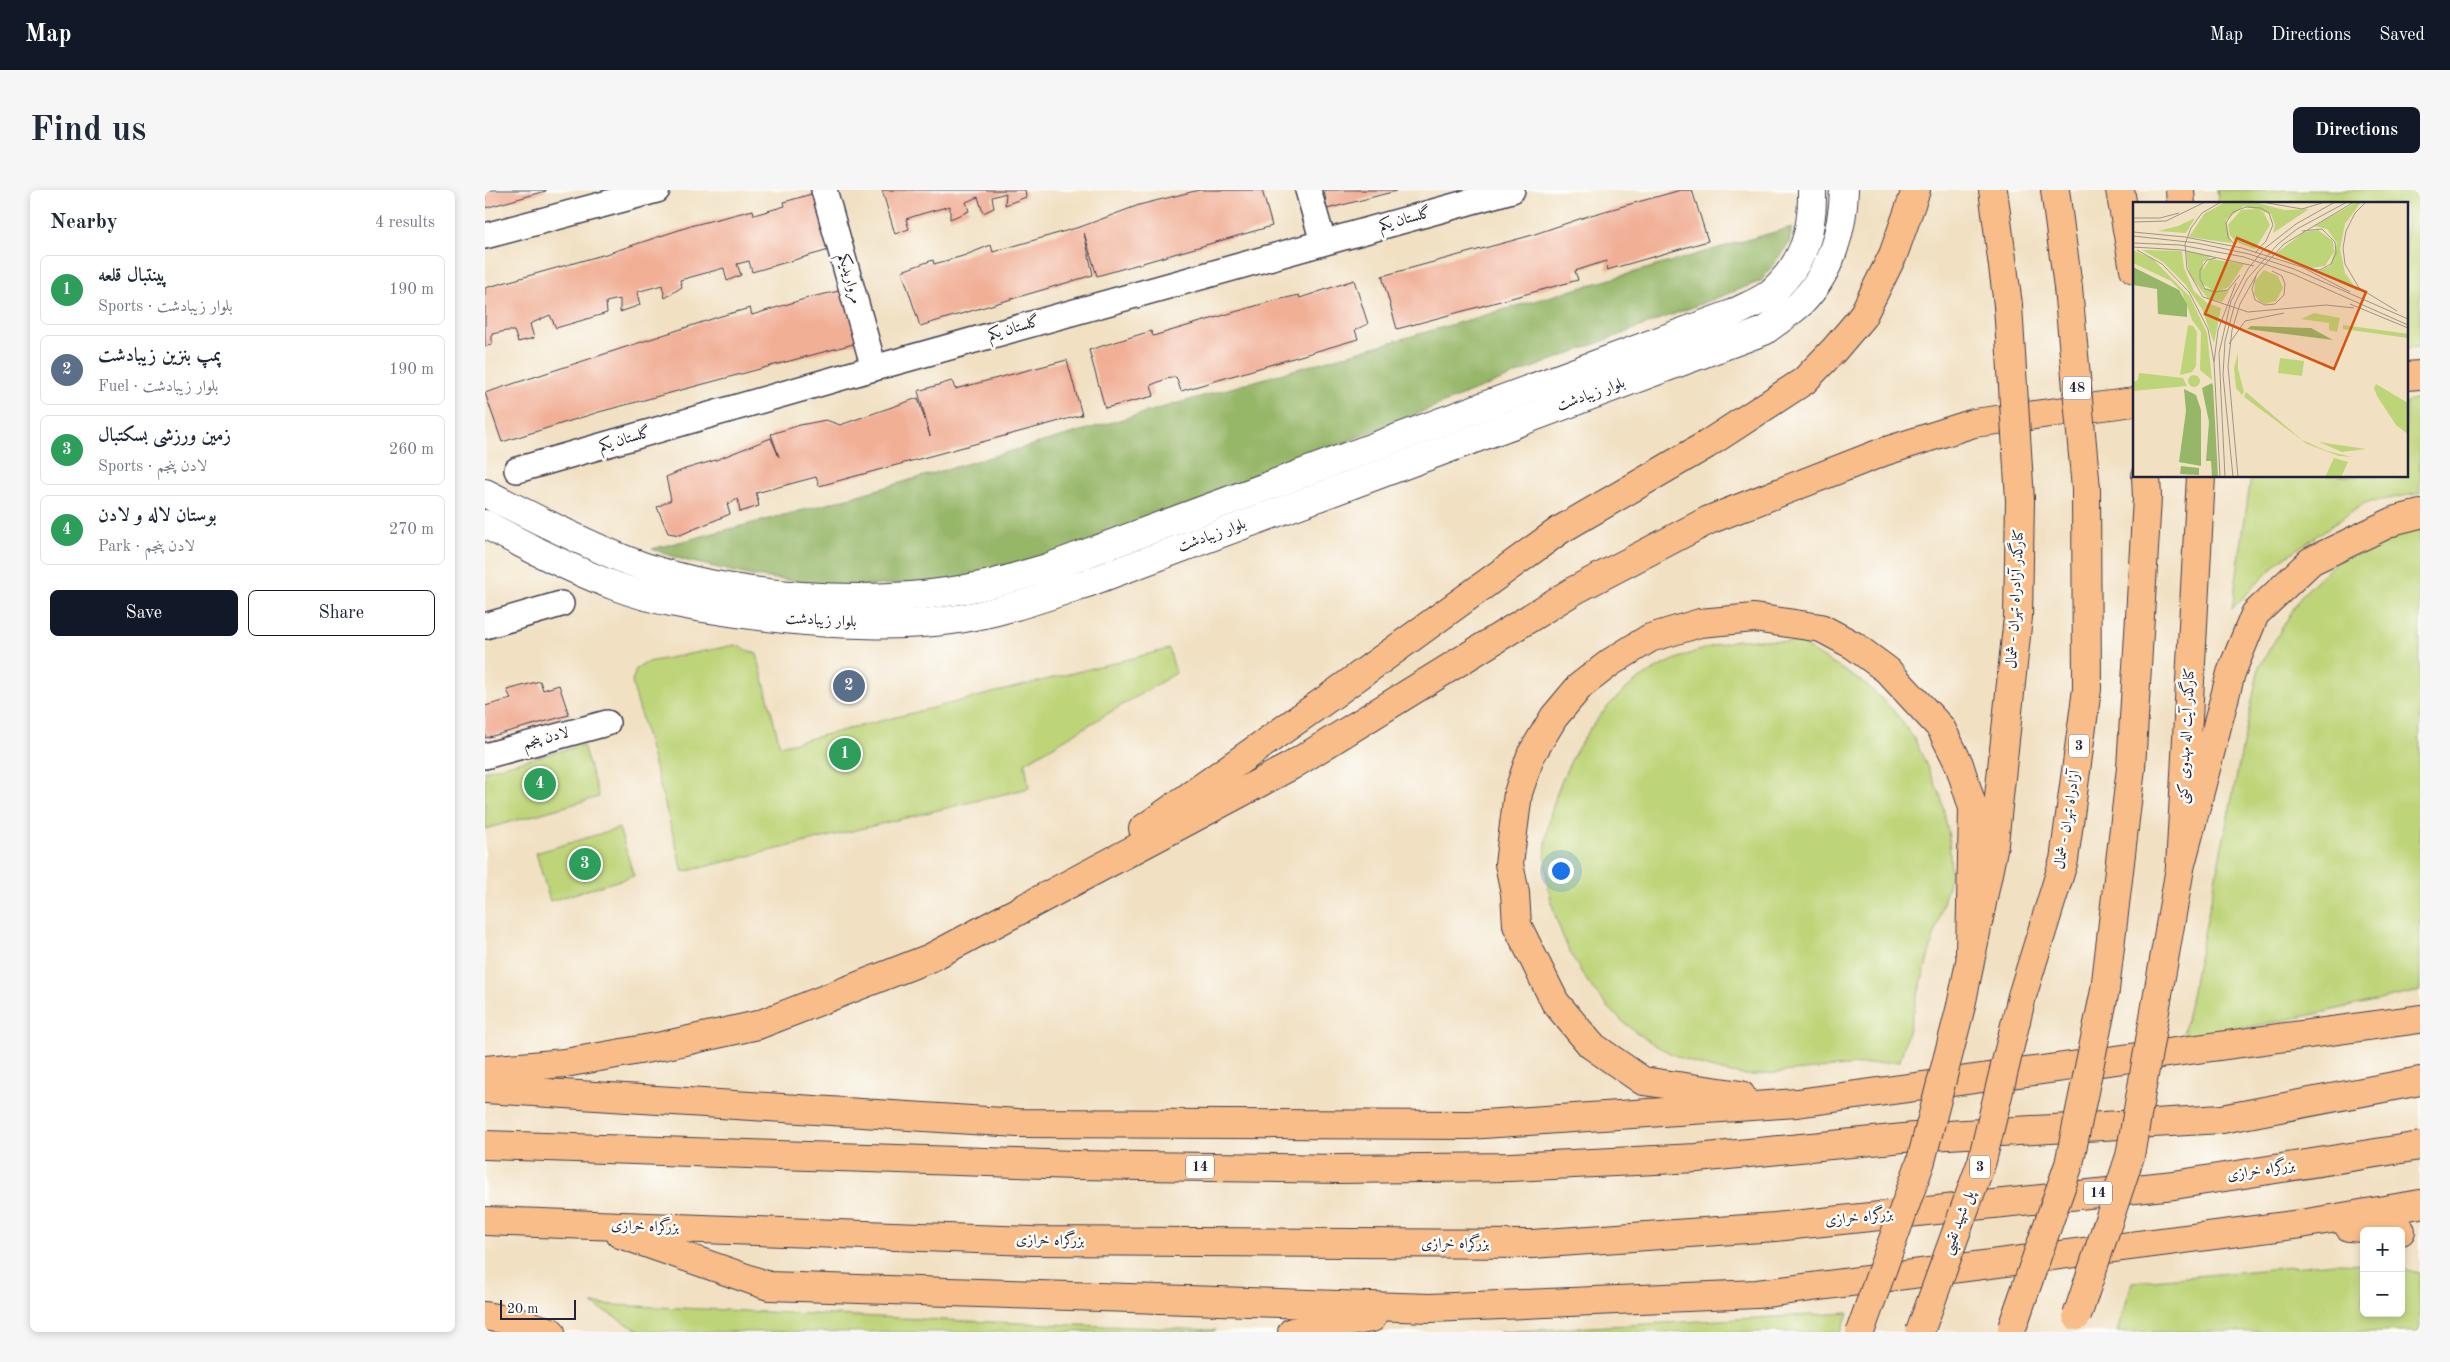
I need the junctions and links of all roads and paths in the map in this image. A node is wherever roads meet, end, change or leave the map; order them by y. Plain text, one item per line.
1 (657, 190) edge
2 (824, 190) edge
3 (1308, 190) edge
4 (1512, 190) edge
5 (1813, 190) edge
6 (1844, 190) edge
7 (1916, 190) edge
8 (1993, 190) edge
9 (2055, 190) edge
10 (2120, 190) edge
11 (485, 236) edge
12 (1323, 242) junction
13 (2133, 263) edge
14 (874, 368) junction
15 (2420, 375) edge
16 (2407, 376) edge
17 (2133, 402) edge
18 (517, 470) dead end
19 (2201, 481) edge
20 (2147, 487) edge
21 (2086, 489) joint
22 (485, 493) edge
23 (2420, 514) edge
24 (485, 524) edge
25 (561, 604) dead end
26 (485, 626) edge
27 (607, 723) dead end
28 (485, 756) edge
29 (2180, 868) junction
30 (1042, 900) junction
31 (1971, 953) junction
32 (2022, 996) joint
33 (2420, 1019) edge
34 (485, 1070) edge
35 (2420, 1081) edge
36 (485, 1089) edge
37 (1797, 1103) junction
38 (485, 1145) edge
39 (2420, 1146) edge
40 (2420, 1204) edge
41 (485, 1221) edge
42 (2301, 1224) junction
43 (593, 1225) junction
44 (2360, 1228) edge
45 (2405, 1231) edge
46 (2420, 1233) edge
47 (1430, 1308) junction
48 (485, 1316) edge
49 (2074, 1324) edge
50 (2013, 1328) dead end
51 (551, 1332) edge
52 (1292, 1332) edge
53 (1859, 1332) edge
54 (1920, 1332) edge

1 - 11 street
2 - 14 street, مرواریدیکم
3 - 12 street
4 - 12 street, گلستان یکم
5 - 22 street, بلوار زیبادشت
6 - 24 street, بلوار زیبادشت
7 - 30 main road
8 - 31 main road, کنارگذر آزادراه تهران - شمال, bridge
9 - 21 main road, 48, bridge
10 - 13 main road
12 - 14 street, گلستان یکم
14 - 18 street, گلستان یکم
15 - 16 main road
17 - 30 main road
19 - 29 main road, کنارگذر آیت اله مهدوی کنی
20 - 50 main road, bridge
21 - 32 main road, آزادراه تهران - شمال / 3
23 - 29 main road
25 - 26 street
27 - 28 street, لادن پنجم
29 - 49 main road, کنارگذر آیت اله مهدوی کنی, bridge
30 - 34 main road
31 - 37 main road
31 - 53 main road, کنارگذر آزادراه تهران - شمال, bridge
32 - 54 main road, پل شهید نقیبی / 3, bridge
33 - 37 main road
35 - 38 main road, 14
36 - 37 main road
39 - 43 main road, بزرگراه خرازی / 14
40 - 42 main road
41 - 43 main road, بزرگراه خرازی / 14
42 - 44 main road
42 - 47 main road
43 - 47 main road
45 - 46 main road
47 - 52 main road
48 - 51 main road

